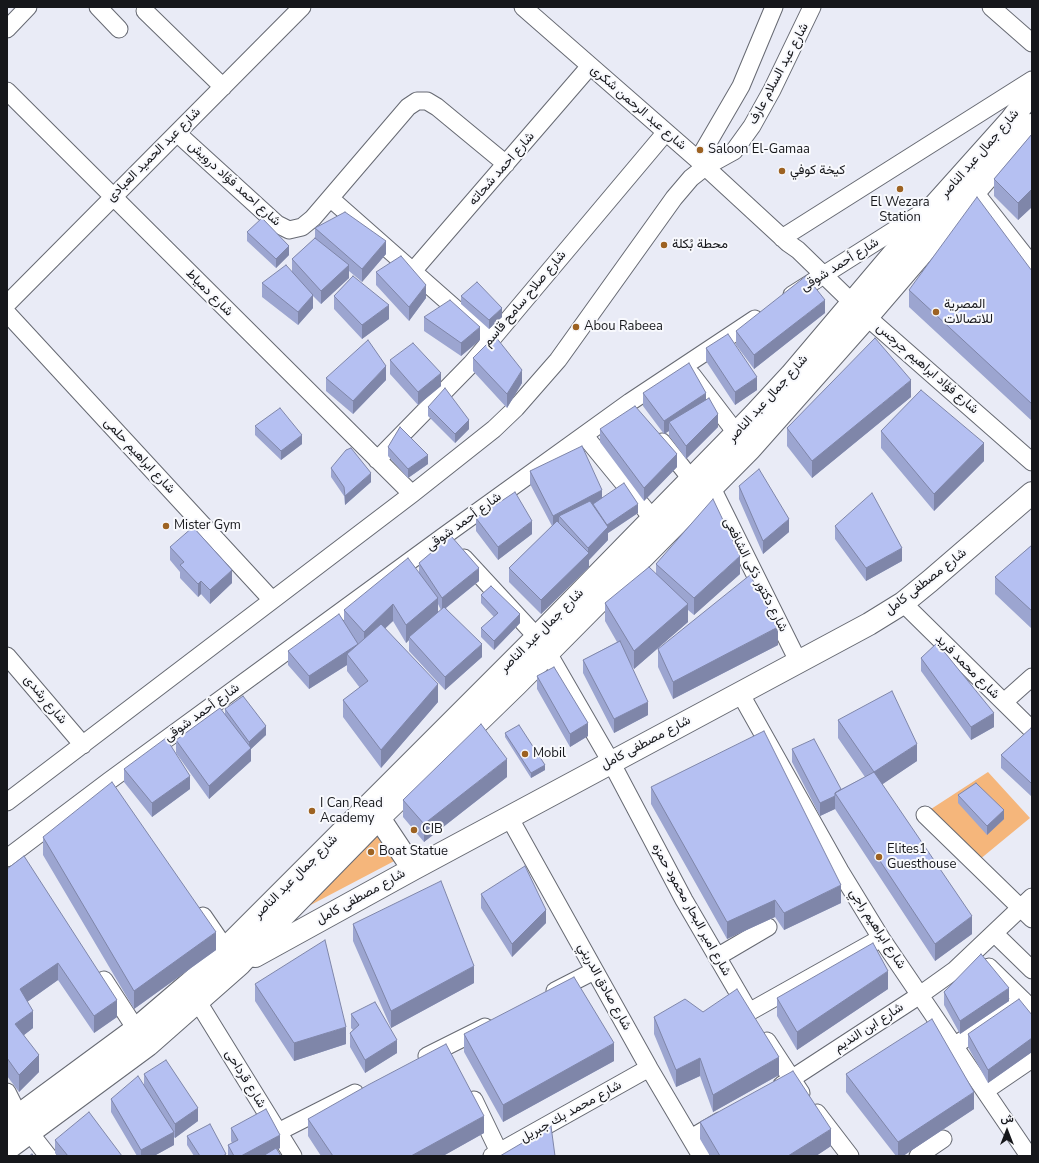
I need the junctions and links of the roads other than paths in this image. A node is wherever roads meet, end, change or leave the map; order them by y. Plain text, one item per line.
1 (28, 7) edge
2 (98, 7) edge
3 (302, 7) edge
4 (523, 7) edge
5 (812, 7) edge
6 (991, 7) edge
7 (770, 9) edge
8 (145, 11) dead end
9 (7, 29) edge
10 (119, 29) dead end
11 (1032, 43) edge
12 (590, 66) junction
13 (1032, 80) edge
14 (223, 87) junction
15 (7, 91) edge
16 (1032, 92) edge
17 (1032, 114) edge
18 (1032, 125) edge
19 (666, 132) junction
20 (177, 133) junction
21 (996, 136) junction
22 (701, 163) junction
23 (506, 164) junction
24 (974, 191) junction
25 (113, 197) junction
26 (330, 198) junction
27 (934, 206) junction
28 (782, 238) junction
29 (1032, 265) edge
30 (413, 271) junction
31 (823, 275) junction
32 (852, 302) junction
33 (7, 304) edge
34 (7, 313) edge
35 (867, 317) junction
36 (491, 340) junction
37 (685, 366) junction
38 (654, 432) edge
39 (737, 434) junction
40 (584, 435) junction
41 (377, 460) junction
42 (1032, 462) edge
43 (692, 480) junction
44 (712, 488) junction
45 (412, 494) junction
46 (1032, 494) edge
47 (653, 519) junction
48 (444, 536) junction
49 (272, 600) junction
50 (903, 603) junction
51 (542, 645) junction
52 (7, 656) edge
53 (798, 661) junction
54 (1032, 677) edge
55 (740, 693) junction
56 (1004, 702) junction
57 (1032, 730) edge
58 (82, 745) junction
59 (611, 762) junction
60 (7, 802) edge
61 (373, 812) junction
62 (925, 815) dead end
63 (508, 817) junction
64 (17, 858) edge
65 (412, 869) junction
66 (194, 903) edge
67 (1028, 908) edge
68 (768, 927) dead end
69 (995, 934) junction
70 (881, 938) junction
71 (226, 948) junction
72 (974, 953) junction
73 (717, 957) junction
74 (240, 964) junction
75 (97, 969) edge
76 (1032, 970) edge
77 (594, 971) junction
78 (920, 995) junction
79 (538, 1000) edge
80 (198, 1002) junction
81 (1028, 1005) edge
82 (749, 1012) junction
83 (496, 1021) edge
84 (136, 1029) junction
85 (954, 1046) junction
86 (1032, 1059) edge
87 (412, 1064) edge
88 (650, 1068) junction
89 (791, 1080) junction
90 (370, 1086) edge
91 (468, 1088) edge
92 (985, 1091) junction
93 (7, 1092) edge
94 (771, 1092) edge
95 (731, 1115) edge
96 (19, 1124) edge
97 (278, 1132) junction
98 (691, 1138) junction
99 (942, 1139) dead end
100 (7, 1150) edge
101 (1028, 1150) edge
102 (496, 1154) edge
103 (48, 1156) edge
104 (293, 1156) edge
105 (701, 1156) edge
106 (850, 1156) edge
107 (918, 1156) edge

1 - 9 street
2 - 10 street
3 - 14 street, شارع عبد الحميد العبادى
4 - 12 street, شارع عبد الرحمن شكرى
5 - 22 street, شارع عبد السلام عارف
6 - 11 street
7 - 22 street
8 - 14 street
12 - 19 street, شارع عبد الرحمن شكرى
12 - 23 street, شارع احمد شحاته
13 - 28 street
14 - 20 street, شارع عبد الحميد العبادى
15 - 25 street, شارع دمياط
16 - 21 main road, شارع جمال عبد الناصر
17 - 21 street
18 - 24 main road, شارع جمال عبد الناصر
19 - 22 street, شارع عبد الرحمن شكرى
19 - 36 street, شارع صلاح سامح قاسم
20 - 25 street, شارع عبد الحميد العبادى
20 - 26 street, شارع احمد فؤاد درويش
21 - 27 main road, شارع جمال عبد الناصر
22 - 28 street, شارع عبد الرحمن شكرى
22 - 45 street
23 - 26 street, شارع احمد فؤاد درويش
23 - 30 street, شارع احمد شحاته
24 - 29 street
24 - 35 main road, شارع جمال عبد الناصر
25 - 33 street, شارع عبد الحميد العبادى
25 - 41 street, شارع دمياط
26 - 30 street
27 - 31 street, شارع أحمد شوقى
27 - 32 main road, شارع جمال عبد الناصر
28 - 31 street, شارع عبد الرحمن شكرى
30 - 36 street
31 - 32 street, شارع فؤاد ابراهيم جرجس
31 - 37 street, شارع أحمد شوقى
32 - 35 street, شارع فؤاد ابراهيم جرجس
32 - 39 main road, شارع جمال عبد الناصر
34 - 49 street, شارع ابراهيم حلمى
35 - 42 street, شارع فؤاد ابراهيم جرجس
35 - 44 main road, شارع جمال عبد الناصر
36 - 41 street, شارع صلاح سامح قاسم
37 - 39 street
37 - 40 street, شارع أحمد شوقى
38 - 43 street
39 - 43 main road, شارع جمال عبد الناصر
40 - 47 street
40 - 48 street, شارع أحمد شوقى
41 - 45 street, شارع دمياط
43 - 47 main road, شارع جمال عبد الناصر
44 - 51 main road, شارع جمال عبد الناصر
44 - 53 street, شارع دكتور ذكى الشافعى
45 - 49 street
46 - 50 main road, شارع مصطفى كامل
47 - 51 main road, شارع جمال عبد الناصر
48 - 51 street, شارع امير البحار محمود حمزه
48 - 64 street, شارع أحمد شوقى
49 - 58 street
50 - 53 main road, شارع مصطفى كامل
50 - 56 street, شارع محمد فريد
51 - 59 street, شارع امير البحار محمود حمزه
51 - 61 main road, شارع جمال عبد الناصر
52 - 58 street, شارع رشدى
53 - 55 main road, شارع مصطفى كامل
54 - 56 street
55 - 59 main road, شارع مصطفى كامل
55 - 70 street, شارع ابراهيم راجي
56 - 57 street, شارع محمد فريد
58 - 60 street
59 - 63 main road, شارع مصطفى كامل
59 - 73 street, شارع امير البحار محمود حمزه
61 - 65 main road
61 - 71 main road, شارع جمال عبد الناصر
61 - 74 main road, شارع جمال عبد الناصر
62 - 67 street
63 - 65 main road, شارع مصطفى كامل
63 - 77 street, شارع صادق الدريني
65 - 74 main road, شارع مصطفى كامل
66 - 71 street
67 - 69 street, شارع ابن النديم
68 - 73 street
69 - 72 street, شارع ابن النديم
69 - 76 street
70 - 78 street, شارع ابراهيم راجي
70 - 82 street
71 - 84 main road, شارع جمال عبد الناصر
72 - 78 street, شارع ابن النديم
72 - 81 street
73 - 82 street, شارع امير البحار محمود حمزه
74 - 80 main road, شارع جمال عبد الناصر
75 - 84 street
77 - 79 street
77 - 88 street, شارع صادق الدريني
78 - 85 street, شارع ابراهيم راجي
78 - 89 street, شارع ابن النديم
80 - 96 main road, شارع جمال عبد الناصر
80 - 97 street, شارع قرداحى
81 - 85 street
82 - 89 street, شارع امير البحار محمود حمزه
83 - 87 street
84 - 96 main road, شارع جمال عبد الناصر
85 - 92 street, شارع ابراهيم راجي
86 - 92 street
88 - 98 street, شارع صادق الدريني
88 - 102 street, شارع محمد بك جبريل
89 - 94 street, شارع ابن النديم
89 - 106 street, شارع امير البحار محمود حمزه
90 - 97 street
91 - 102 street
92 - 101 street, شارع ابراهيم راجي
93 - 96 street
95 - 98 street
96 - 100 main road, شارع جمال عبد الناصر
96 - 103 street
97 - 104 street, شارع قرداحى
98 - 105 street, شارع صادق الدريني
99 - 107 street

